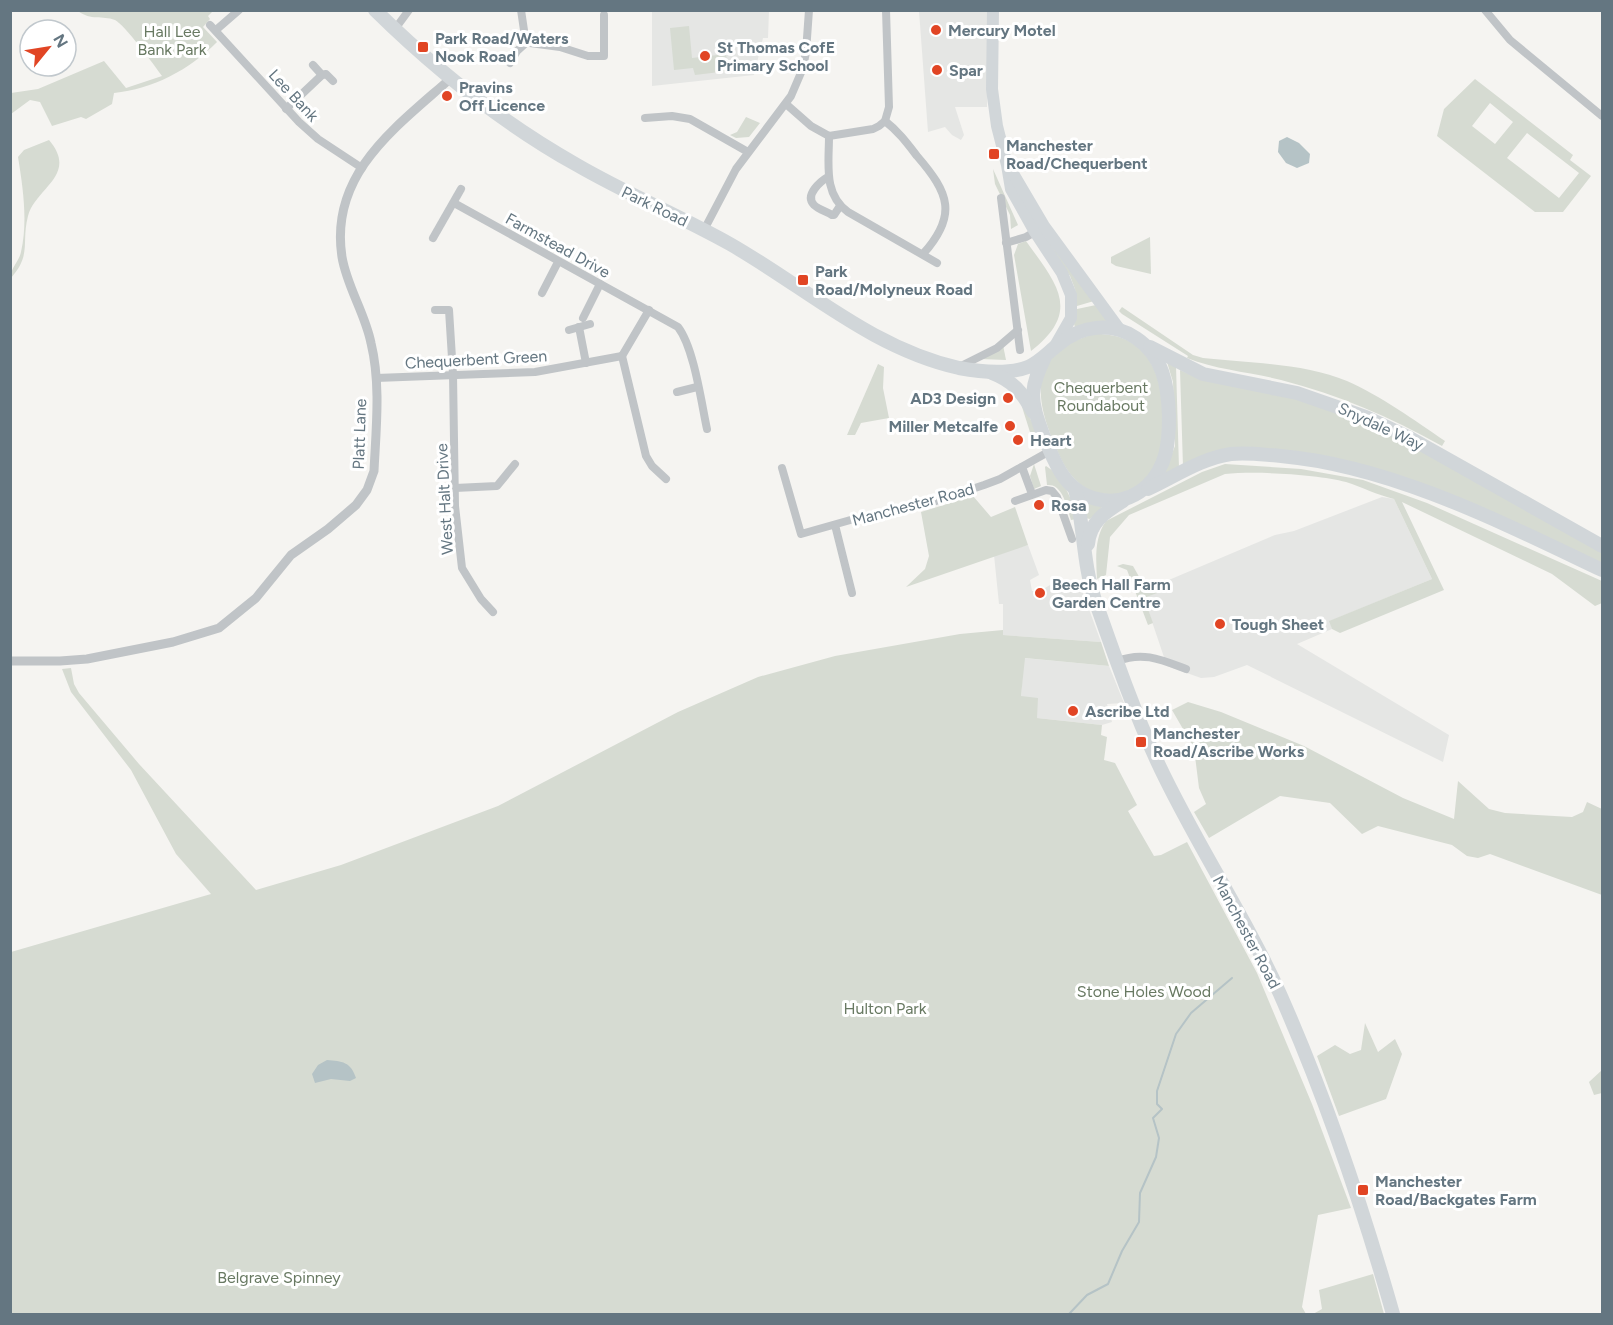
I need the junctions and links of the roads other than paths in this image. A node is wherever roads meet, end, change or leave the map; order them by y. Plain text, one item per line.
1 (238, 10) edge
2 (375, 10) edge
3 (409, 10) edge
4 (521, 10) edge
5 (809, 10) edge
6 (886, 10) edge
7 (993, 10) edge
8 (1485, 10) edge
9 (604, 15) dead end
10 (394, 29) junction
11 (528, 41) junction
12 (510, 63) dead end
13 (314, 65) dead end
14 (322, 75) junction
15 (450, 79) junction
16 (333, 81) dead end
17 (786, 104) junction
18 (286, 109) junction
19 (1602, 116) edge
20 (645, 118) dead end
21 (885, 121) junction
22 (829, 136) junction
23 (748, 152) junction
24 (362, 168) junction
25 (828, 177) junction
26 (461, 189) dead end
27 (1001, 198) dead end
28 (454, 202) junction
29 (840, 206) junction
30 (1040, 229) junction
31 (704, 230) junction
32 (433, 238) dead end
33 (1006, 243) junction
34 (923, 254) junction
35 (558, 262) junction
36 (938, 263) dead end
37 (600, 284) junction
38 (541, 288) dead end
39 (435, 310) dead end
40 (649, 310) junction
41 (582, 318) dead end
42 (590, 324) dead end
43 (579, 327) junction
44 (569, 330) dead end
45 (1018, 330) junction
46 (1120, 330) junction
47 (1145, 344) junction
48 (1020, 350) dead end
49 (1049, 352) junction
50 (622, 356) junction
51 (586, 363) junction
52 (957, 367) junction
53 (993, 373) junction
54 (453, 374) junction
55 (376, 378) junction
56 (698, 387) junction
57 (677, 392) dead end
58 (1039, 424) junction
59 (707, 429) dead end
60 (1050, 451) junction
61 (515, 464) dead end
62 (1022, 466) junction
63 (782, 468) dead end
64 (666, 479) dead end
65 (455, 488) junction
66 (1075, 489) junction
67 (1138, 493) junction
68 (1032, 494) junction
69 (1125, 500) junction
70 (1015, 501) dead end
71 (835, 525) junction
72 (1072, 539) dead end
73 (1602, 546) edge
74 (1086, 557) junction
75 (1602, 570) edge
76 (852, 592) dead end
77 (494, 612) dead end
78 (10, 660) edge
79 (1118, 661) junction
80 (1186, 669) dead end
81 (1393, 1314) edge

1 - 18 street, Lee Bank
2 - 10 highway, Park Road
3 - 10 street
4 - 11 street
5 - 17 street
6 - 21 street
7 - 30 main road
8 - 19 street
9 - 11 street
10 - 15 highway, Park Road
11 - 12 street
13 - 14 street
14 - 16 street
14 - 18 street
15 - 24 street, Platt Lane
15 - 31 highway, Park Road
17 - 22 street
17 - 23 street
18 - 24 street, Lee Bank
20 - 23 street
21 - 22 street
21 - 34 street
22 - 25 street
23 - 31 street
24 - 55 street, Platt Lane
25 - 29 street
25 - 29 street
26 - 28 street
27 - 33 street
28 - 32 street
28 - 35 street, Farmstead Drive
29 - 34 street
30 - 33 street
30 - 46 main road
30 - 49 main road
31 - 52 highway, Park Road
33 - 45 street
34 - 36 street
35 - 37 street, Farmstead Drive
35 - 38 street
37 - 40 street, Farmstead Drive
37 - 41 street
39 - 54 street, West Halt Drive
40 - 50 street
40 - 56 street, Farmstead Drive
42 - 43 street
43 - 44 street
43 - 51 street
45 - 48 street
45 - 52 street
46 - 47 highway
46 - 49 highway
47 - 67 highway
47 - 73 highway, Snydale Way
49 - 53 highway, Park Road
49 - 58 highway
50 - 51 street, Chequerbent Green
50 - 64 street
51 - 54 street, Chequerbent Green
52 - 53 highway, Park Road
53 - 58 highway, Park Road
54 - 55 street, Chequerbent Green
54 - 65 street, West Halt Drive
55 - 78 street, Platt Lane
56 - 57 street
56 - 59 street, Farmstead Drive
58 - 60 highway
60 - 62 street, Manchester Road
60 - 66 highway
61 - 65 street
62 - 68 street
62 - 71 street, Manchester Road
63 - 71 street, Manchester Road
65 - 77 street, West Halt Drive
66 - 69 highway
66 - 74 highway, Manchester Road
67 - 69 highway
67 - 75 highway
68 - 70 street
68 - 72 street
69 - 74 highway, Manchester Road
71 - 76 street
74 - 79 highway, Manchester Road
79 - 80 street
79 - 81 highway, Manchester Road

